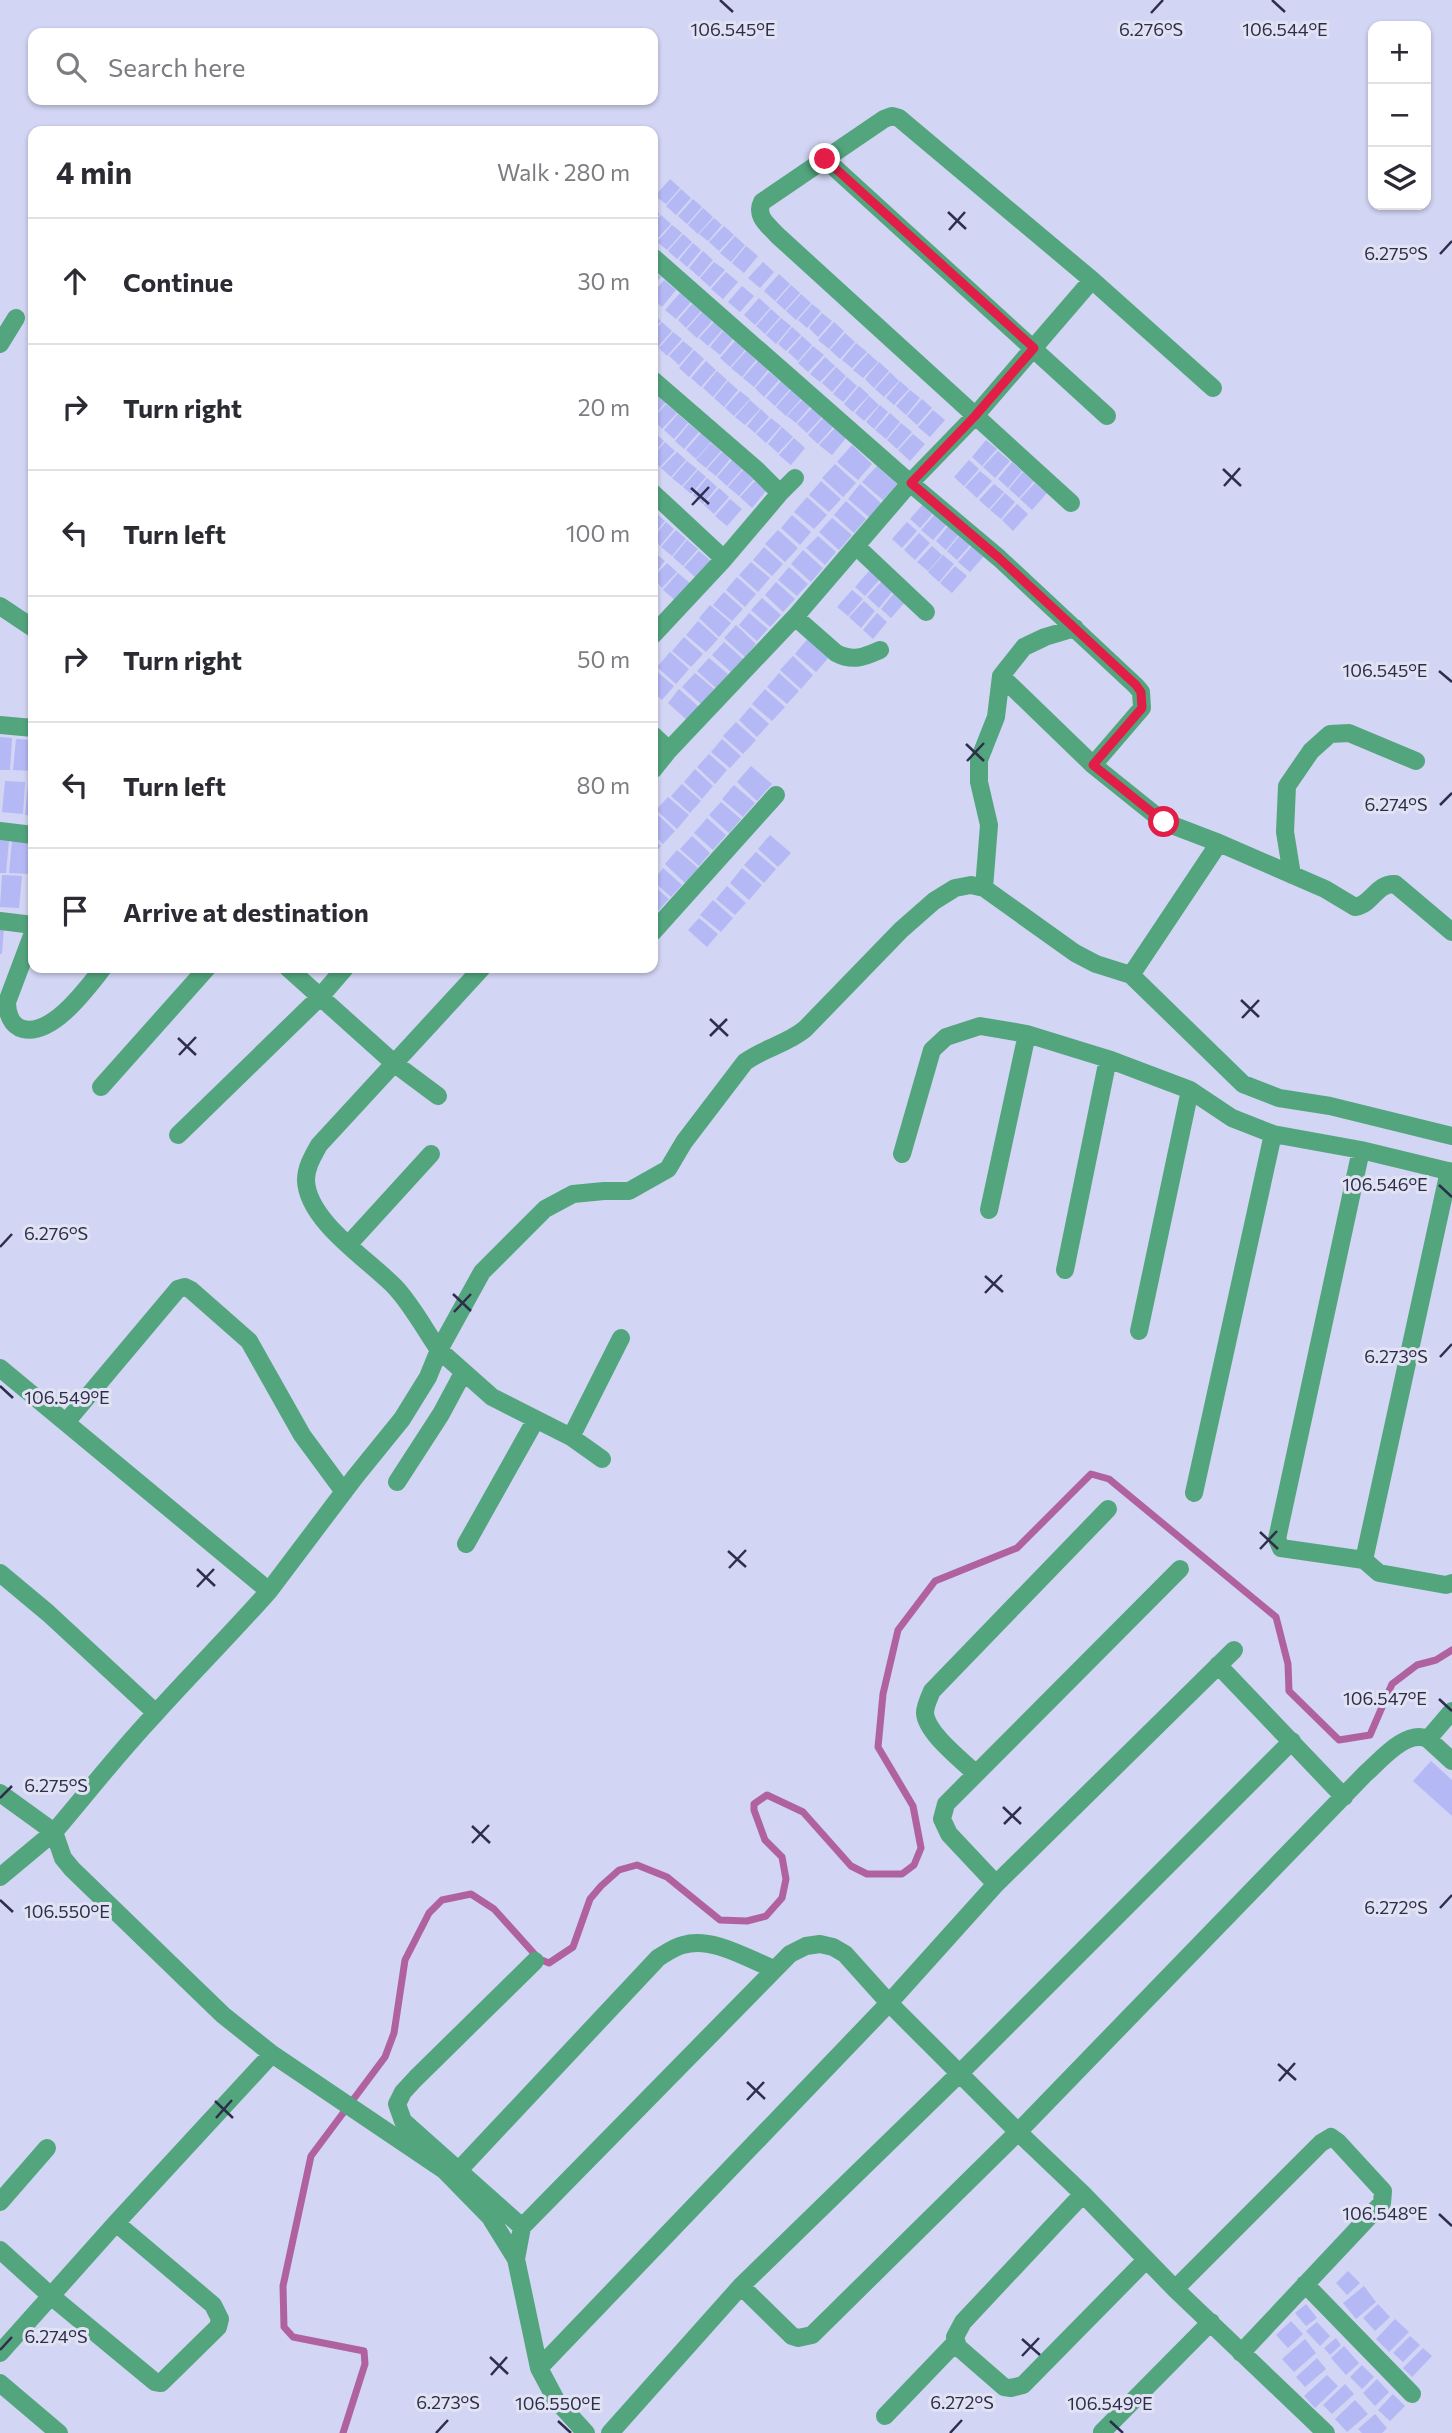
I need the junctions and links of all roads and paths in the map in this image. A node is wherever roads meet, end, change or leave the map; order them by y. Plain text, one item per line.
1 (825, 159) junction
2 (658, 261) edge
3 (1092, 280) junction
4 (16, 318) dead end
5 (0, 344) edge
6 (1034, 348) junction
7 (658, 384) edge
8 (1213, 388) dead end
9 (975, 416) junction
10 (1107, 416) dead end
11 (795, 478) dead end
12 (911, 483) junction
13 (780, 493) junction
14 (658, 498) edge
15 (1071, 503) dead end
16 (857, 547) junction
17 (724, 559) junction
18 (0, 606) edge
19 (926, 612) dead end
20 (795, 617) junction
21 (658, 621) edge
22 (28, 625) edge
23 (1074, 628) junction
24 (880, 650) dead end
25 (1001, 676) junction
26 (0, 725) edge
27 (28, 728) edge
28 (658, 740) edge
29 (669, 750) junction
30 (1416, 761) dead end
31 (658, 764) edge
32 (1093, 765) junction
33 (776, 795) dead end
34 (0, 831) edge
35 (28, 834) edge
36 (1219, 843) junction
37 (1292, 875) junction
38 (984, 888) junction
39 (0, 921) edge
40 (28, 924) edge
41 (658, 926) edge
42 (1452, 932) edge
43 (28, 944) edge
44 (99, 973) edge
45 (203, 973) edge
46 (294, 973) edge
47 (341, 973) edge
48 (477, 973) edge
49 (1130, 975) junction
50 (320, 997) junction
51 (3, 1002) edge
52 (1027, 1034) junction
53 (1108, 1059) junction
54 (395, 1064) junction
55 (101, 1087) dead end
56 (1190, 1090) junction
57 (438, 1096) dead end
58 (1273, 1134) junction
59 (178, 1135) dead end
60 (1452, 1136) edge
61 (1361, 1150) junction
62 (431, 1154) dead end
63 (902, 1154) dead end
64 (1451, 1171) edge
65 (989, 1210) dead end
66 (348, 1245) junction
67 (1065, 1270) dead end
68 (1139, 1331) dead end
69 (621, 1338) dead end
70 (439, 1350) junction
71 (0, 1368) edge
72 (463, 1373) junction
73 (67, 1421) junction
74 (535, 1421) junction
75 (571, 1437) junction
76 (602, 1459) dead end
77 (397, 1482) dead end
78 (344, 1492) junction
79 (1194, 1493) dead end
80 (1108, 1509) dead end
81 (466, 1544) dead end
82 (1364, 1560) junction
83 (1180, 1569) dead end
84 (0, 1573) edge
85 (1452, 1583) edge
86 (269, 1591) junction
87 (1234, 1650) dead end
88 (1218, 1665) junction
89 (1452, 1712) edge
90 (156, 1713) junction
91 (1428, 1739) junction
92 (1292, 1741) junction
93 (1452, 1761) edge
94 (976, 1774) junction
95 (0, 1793) edge
96 (1344, 1797) junction
97 (54, 1832) junction
98 (0, 1877) edge
99 (996, 1884) junction
100 (535, 1961) dead end
101 (774, 1969) junction
102 (889, 2003) junction
103 (272, 2054) junction
104 (960, 2073) junction
105 (1018, 2132) junction
106 (47, 2148) dead end
107 (459, 2170) junction
108 (1083, 2193) junction
109 (0, 2202) edge
110 (116, 2222) junction
111 (522, 2227) junction
112 (0, 2250) edge
113 (516, 2259) junction
114 (1146, 2260) junction
115 (1305, 2284) junction
116 (741, 2287) junction
117 (1175, 2289) junction
118 (51, 2296) junction
119 (1211, 2322) junction
120 (956, 2343) junction
121 (0, 2353) edge
122 (1241, 2353) junction
123 (539, 2368) junction
124 (0, 2383) edge
125 (1412, 2394) dead end
126 (885, 2416) dead end
127 (1102, 2432) edge
128 (59, 2433) edge
129 (586, 2433) edge
130 (610, 2433) edge
131 (1326, 2433) edge

1 - 3 street
1 - 6 street
1 - 9 street
2 - 12 street
3 - 6 street
3 - 8 street
4 - 5 street
6 - 9 street
6 - 10 street
7 - 13 street
9 - 12 street
9 - 15 street
11 - 13 street
12 - 16 street
12 - 23 street
13 - 17 street
14 - 17 street
16 - 19 street
16 - 20 street
17 - 21 street
18 - 22 street
20 - 24 street
20 - 29 street
23 - 25 street
23 - 32 street
25 - 32 street
25 - 38 street
26 - 27 street
28 - 29 street
29 - 31 street
30 - 37 street
32 - 36 street
33 - 41 street
34 - 35 street
36 - 37 street
36 - 49 street
37 - 42 street
38 - 49 street
38 - 70 street
39 - 40 street
43 - 51 street
44 - 51 street
45 - 55 street
46 - 50 street
47 - 50 street
48 - 54 street
49 - 60 street
50 - 54 street
50 - 59 street
52 - 53 street
52 - 63 street
52 - 65 street
53 - 56 street
53 - 67 street
54 - 57 street
54 - 66 street
56 - 58 street
56 - 68 street
58 - 61 street
58 - 79 street
61 - 64 street
61 - 82 street
62 - 66 street
64 - 82 street
66 - 70 street
69 - 75 street
70 - 72 street
70 - 78 street
71 - 73 street
72 - 74 street
72 - 77 street
73 - 78 street
73 - 86 street
74 - 75 street
74 - 81 street
75 - 76 street
78 - 86 street
80 - 94 street
82 - 85 street
83 - 94 street
84 - 90 street
86 - 90 street
87 - 88 street
88 - 92 street
88 - 99 street
89 - 91 street
90 - 97 street
91 - 93 street
91 - 96 street
92 - 96 street
92 - 104 street
94 - 99 street
95 - 97 street
96 - 105 street
97 - 98 street
97 - 103 street
99 - 102 street
100 - 107 street
101 - 102 street
101 - 107 street
101 - 111 street
102 - 104 street
102 - 123 street
103 - 110 street
103 - 113 street
104 - 105 street
104 - 116 street
105 - 108 street
105 - 116 street
106 - 109 street
107 - 111 street
108 - 114 street
108 - 120 street
110 - 118 street
110 - 118 street
111 - 113 street
112 - 118 street
113 - 123 street
114 - 117 street
114 - 120 street
115 - 117 street
115 - 122 street
115 - 125 street
116 - 130 street
117 - 119 street
118 - 121 street
119 - 122 street
119 - 127 street
120 - 126 street
122 - 131 street
123 - 129 street
124 - 128 street

